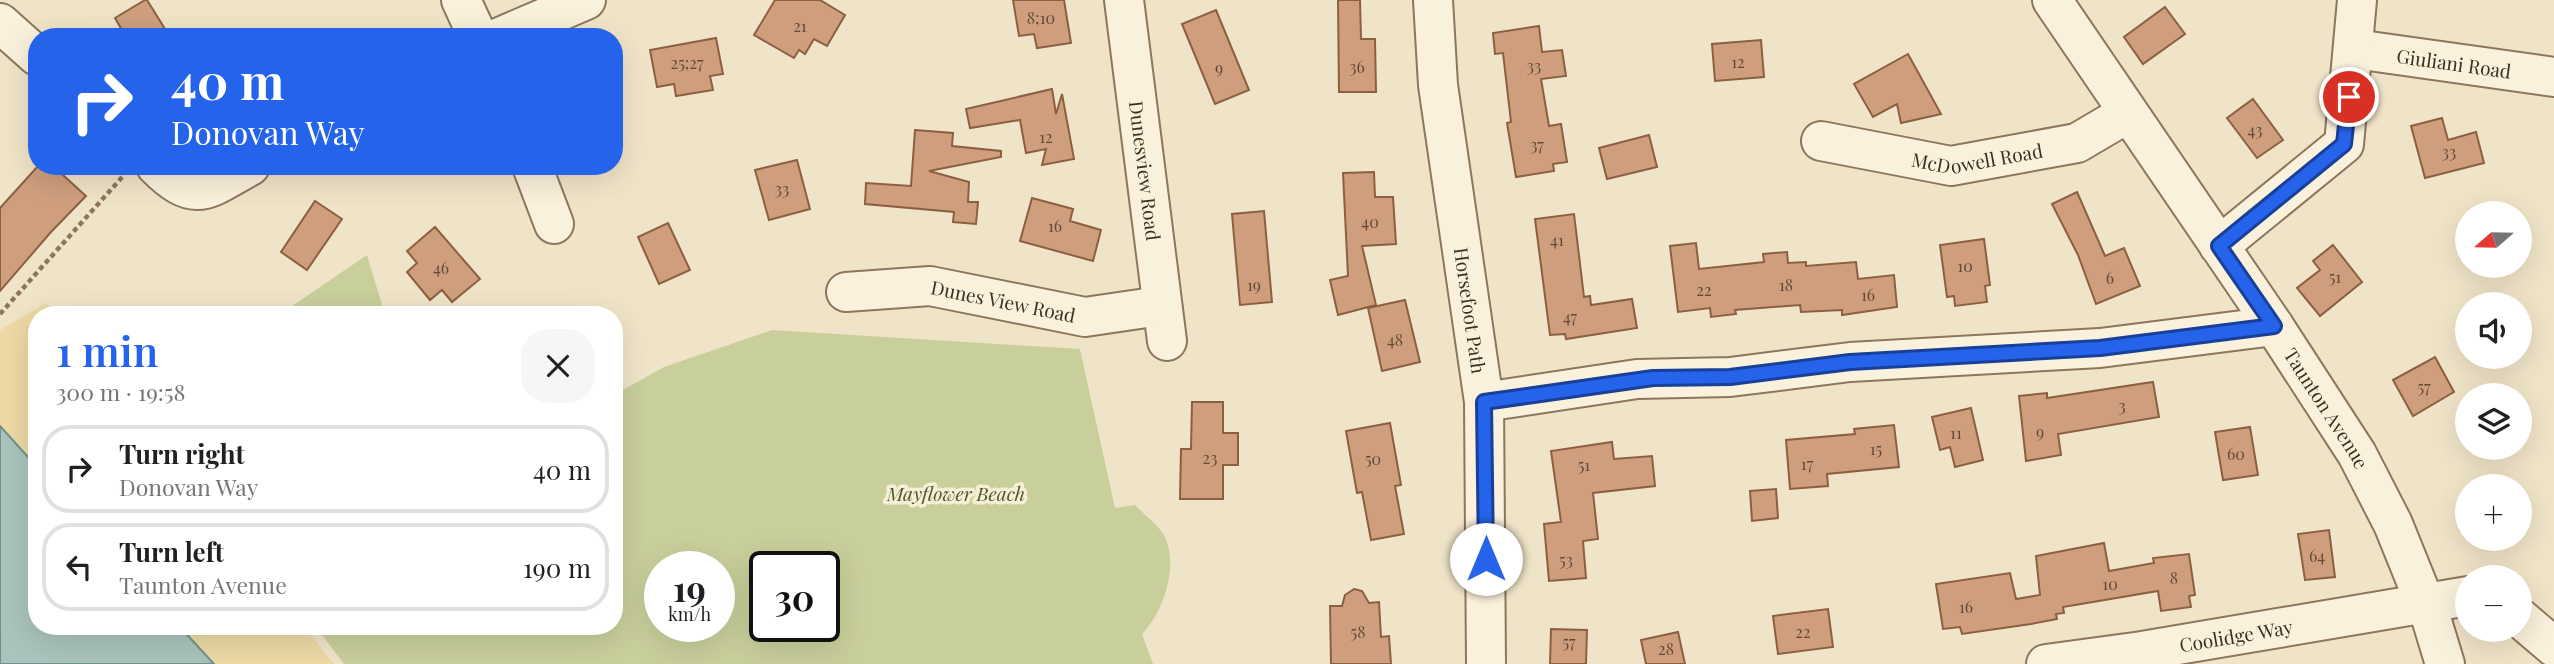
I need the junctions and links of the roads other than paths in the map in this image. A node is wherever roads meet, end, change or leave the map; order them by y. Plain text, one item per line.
1 (461, 0) edge
2 (586, 0) edge
3 (1124, 0) edge
4 (1433, 0) edge
5 (2052, 0) edge
6 (2357, 0) edge
7 (0, 23) edge
8 (474, 28) edge
9 (521, 28) edge
10 (28, 48) edge
11 (2355, 50) junction
12 (2554, 77) edge
13 (2128, 113) junction
14 (1821, 141) dead end
15 (167, 175) edge
16 (236, 175) edge
17 (535, 175) edge
18 (554, 224) dead end
19 (2219, 246) junction
20 (846, 292) dead end
21 (1163, 323) joint
22 (2274, 326) junction
23 (1484, 402) junction
24 (2455, 598) edge
25 (2425, 601) junction
26 (2532, 628) edge
27 (2554, 647) edge
28 (1486, 664) edge
29 (2046, 664) edge
30 (2445, 664) edge

1 - 8 street
2 - 9 street
3 - 21 street, Dunesview Road
4 - 23 street, Horsefoot Path
5 - 13 street, Taunton Avenue
6 - 11 street
7 - 10 street
11 - 12 street, Giuliani Road
11 - 19 street
13 - 14 street, McDowell Road
13 - 19 street, Taunton Avenue
15 - 16 street
17 - 18 street
19 - 22 street, Taunton Avenue
20 - 21 street, Dunes View Road
22 - 23 street
22 - 25 street, Taunton Avenue
23 - 28 street, Horsefoot Path
24 - 25 street, Coolidge Way
25 - 29 street, Coolidge Way
25 - 30 street, Taunton Avenue
26 - 27 street

